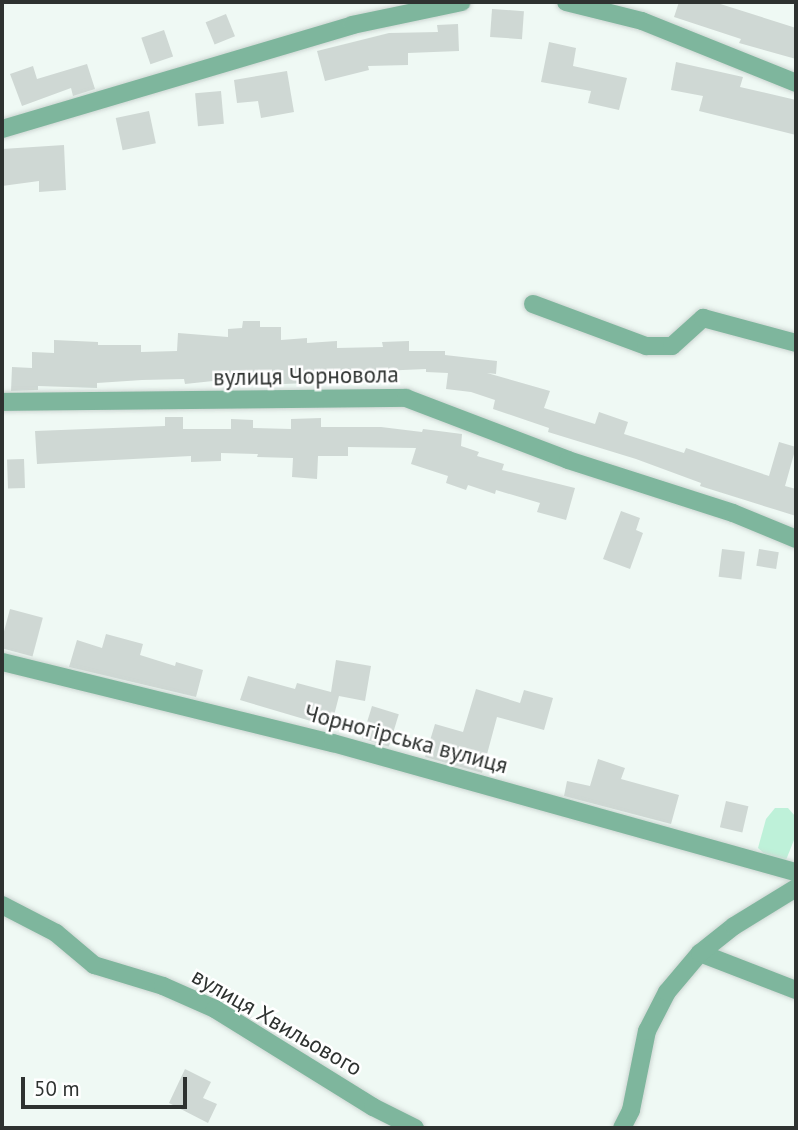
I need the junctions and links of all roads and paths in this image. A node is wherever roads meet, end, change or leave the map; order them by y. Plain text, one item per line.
1 (462, 2) edge
2 (566, 2) edge
3 (796, 83) edge
4 (2, 129) edge
5 (533, 304) dead end
6 (796, 344) edge
7 (2, 402) edge
8 (796, 539) edge
9 (2, 662) edge
10 (796, 872) edge
11 (796, 888) edge
12 (2, 905) edge
13 (700, 953) junction
14 (796, 990) edge
15 (415, 1128) edge
16 (622, 1128) edge

1 - 4 street
2 - 3 street
5 - 6 street
7 - 8 street, вулиця Чорновола
9 - 10 street, Чорногірська вулиця
11 - 13 street
12 - 15 street, вулиця Хвильового
13 - 14 street
13 - 16 street

